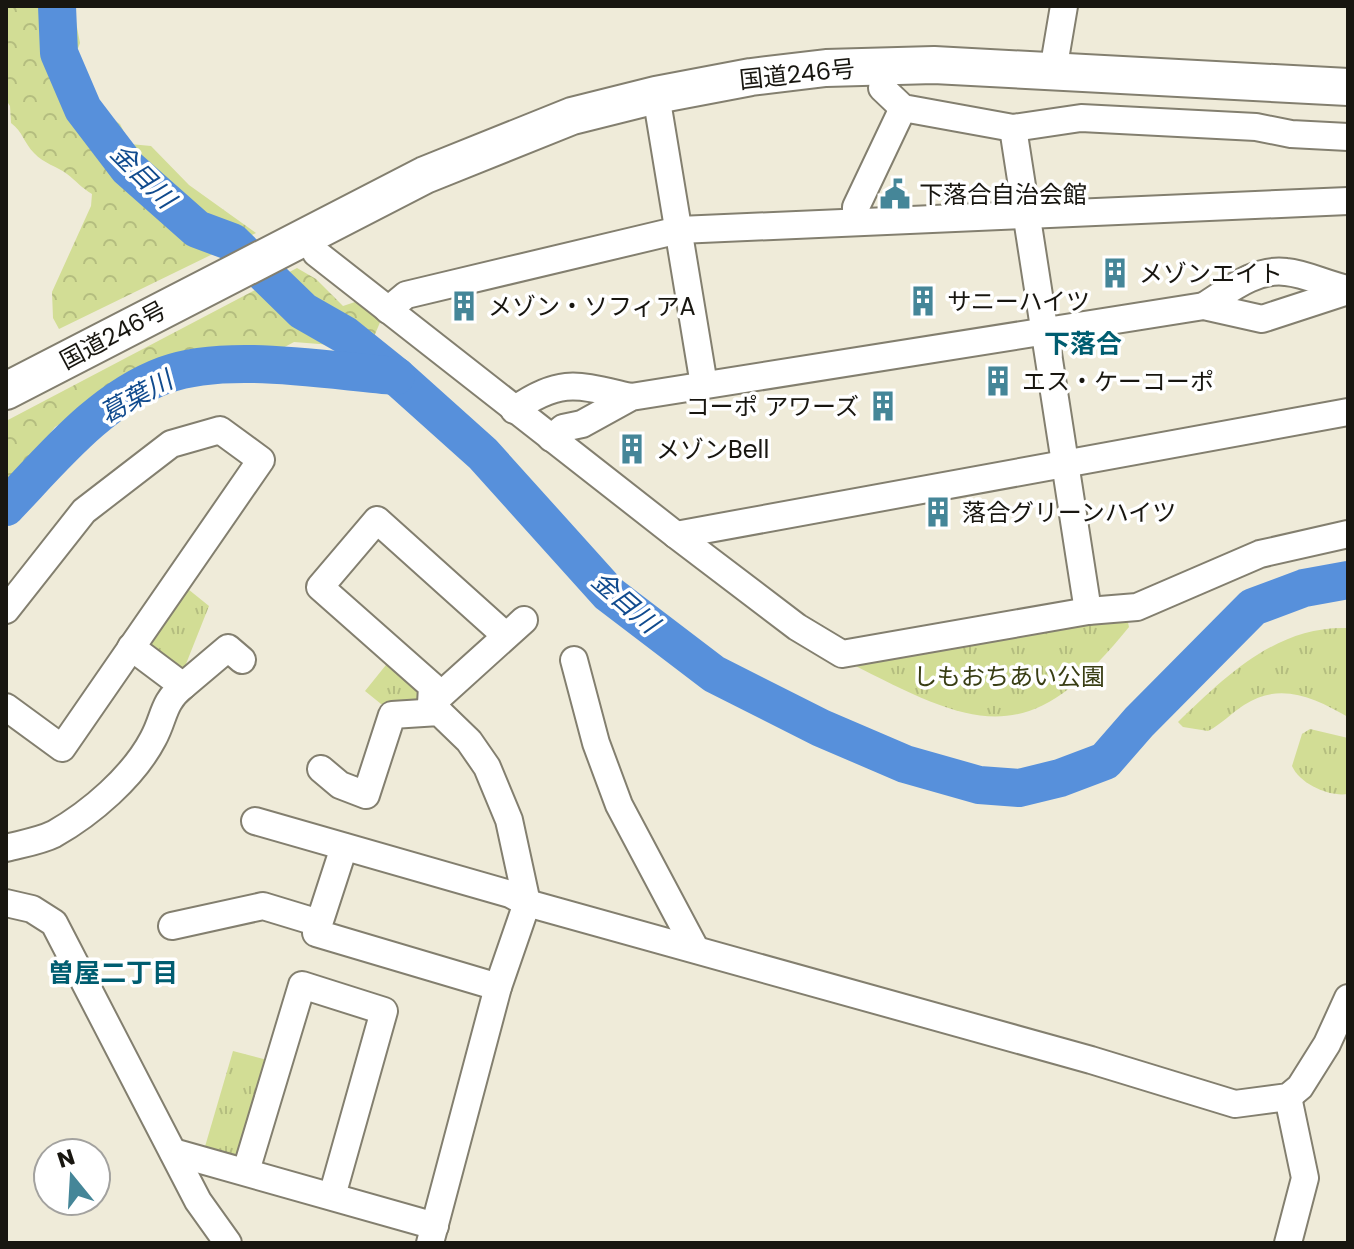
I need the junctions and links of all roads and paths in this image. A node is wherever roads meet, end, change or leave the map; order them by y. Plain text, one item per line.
1 (1064, 6) edge
2 (1053, 71) junction
3 (1348, 87) edge
4 (882, 88) dead end
5 (656, 95) junction
6 (903, 108) junction
7 (1013, 128) junction
8 (1348, 137) edge
9 (1348, 201) edge
10 (1026, 213) junction
11 (856, 220) junction
12 (679, 230) junction
13 (316, 253) dead end
14 (1348, 290) edge
15 (1204, 306) junction
16 (388, 310) junction
17 (1044, 331) junction
18 (704, 385) junction
19 (6, 391) edge
20 (631, 397) junction
21 (514, 410) junction
22 (1348, 412) edge
23 (551, 438) junction
24 (1065, 464) junction
25 (1348, 534) edge
26 (676, 535) junction
27 (6, 610) edge
28 (1088, 611) junction
29 (131, 647) junction
30 (242, 660) dead end
31 (574, 660) dead end
32 (183, 686) junction
33 (6, 707) edge
34 (435, 708) junction
35 (321, 769) dead end
36 (255, 821) dead end
37 (344, 847) junction
38 (6, 848) edge
39 (6, 903) edge
40 (527, 903) junction
41 (319, 923) junction
42 (172, 926) dead end
43 (695, 948) junction
44 (498, 987) junction
45 (1348, 998) edge
46 (1288, 1097) junction
47 (173, 1152) junction
48 (246, 1171) junction
49 (332, 1196) junction
50 (432, 1235) edge
51 (228, 1243) edge
52 (1288, 1243) edge

1 - 2 street
2 - 3 highway, 国道246号
2 - 5 highway, 国道246号
4 - 6 street
5 - 12 street
5 - 19 highway, 国道246号
6 - 7 street
6 - 11 street
7 - 8 street
7 - 10 street
9 - 10 street
10 - 11 street
10 - 17 street
11 - 12 street
12 - 16 street
12 - 18 street
13 - 16 street
14 - 15 street
14 - 15 street
15 - 17 street
16 - 21 street
17 - 18 street
17 - 24 street
18 - 20 street
20 - 21 street
20 - 23 street
21 - 23 street
22 - 24 street
23 - 26 street
24 - 26 street
24 - 28 street
25 - 28 street
26 - 28 street
27 - 29 street
29 - 32 street
29 - 33 street
30 - 32 street
31 - 43 street
32 - 38 street
34 - 34 street
34 - 35 street
34 - 40 street
36 - 37 street
37 - 40 street
37 - 41 street
39 - 47 street
40 - 43 street
40 - 44 street
41 - 42 street
41 - 44 street
43 - 46 street
44 - 50 street
45 - 46 street
46 - 52 street
47 - 48 street
47 - 51 street
48 - 49 street
48 - 49 street
49 - 50 street

